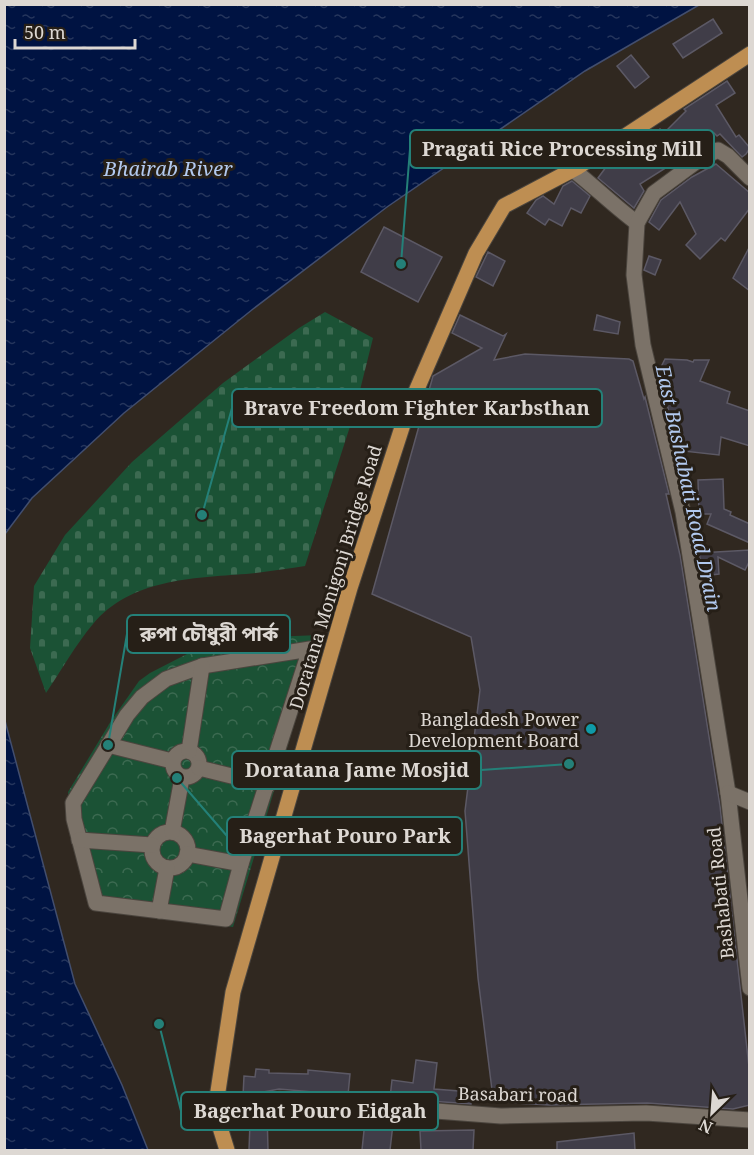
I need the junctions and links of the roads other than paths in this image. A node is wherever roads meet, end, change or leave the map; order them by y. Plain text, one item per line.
1 (750, 54) edge
2 (572, 169) junction
3 (750, 178) edge
4 (637, 223) junction
5 (202, 666) junction
6 (108, 745) junction
7 (189, 751) junction
8 (172, 761) junction
9 (199, 768) junction
10 (182, 778) junction
11 (268, 785) junction
12 (728, 793) junction
13 (750, 802) edge
14 (172, 832) junction
15 (80, 840) junction
16 (152, 845) junction
17 (187, 854) junction
18 (241, 864) junction
19 (167, 868) junction
20 (159, 911) junction
21 (750, 988) edge
22 (215, 1111) junction
23 (750, 1120) edge
24 (227, 1150) edge

1 - 2 main road, Doratana Monigonj Bridge Road
2 - 4 street
2 - 22 main road, Doratana Monigonj Bridge Road
3 - 4 street, Bashabati Road
4 - 12 street, Bashabati Road
5 - 6 street
5 - 7 street
5 - 11 street
6 - 8 street
6 - 15 street
7 - 8 street
7 - 9 street
8 - 10 street
9 - 10 street
9 - 11 street
10 - 14 street
11 - 18 street
12 - 13 street
12 - 21 street, Bashabati Road
14 - 16 street
14 - 17 street
15 - 16 street
15 - 20 street
16 - 19 street
17 - 18 street
17 - 19 street
18 - 20 street
19 - 20 street
22 - 23 street, Basabari road
22 - 24 main road, Doratana Monigonj Bridge Road

